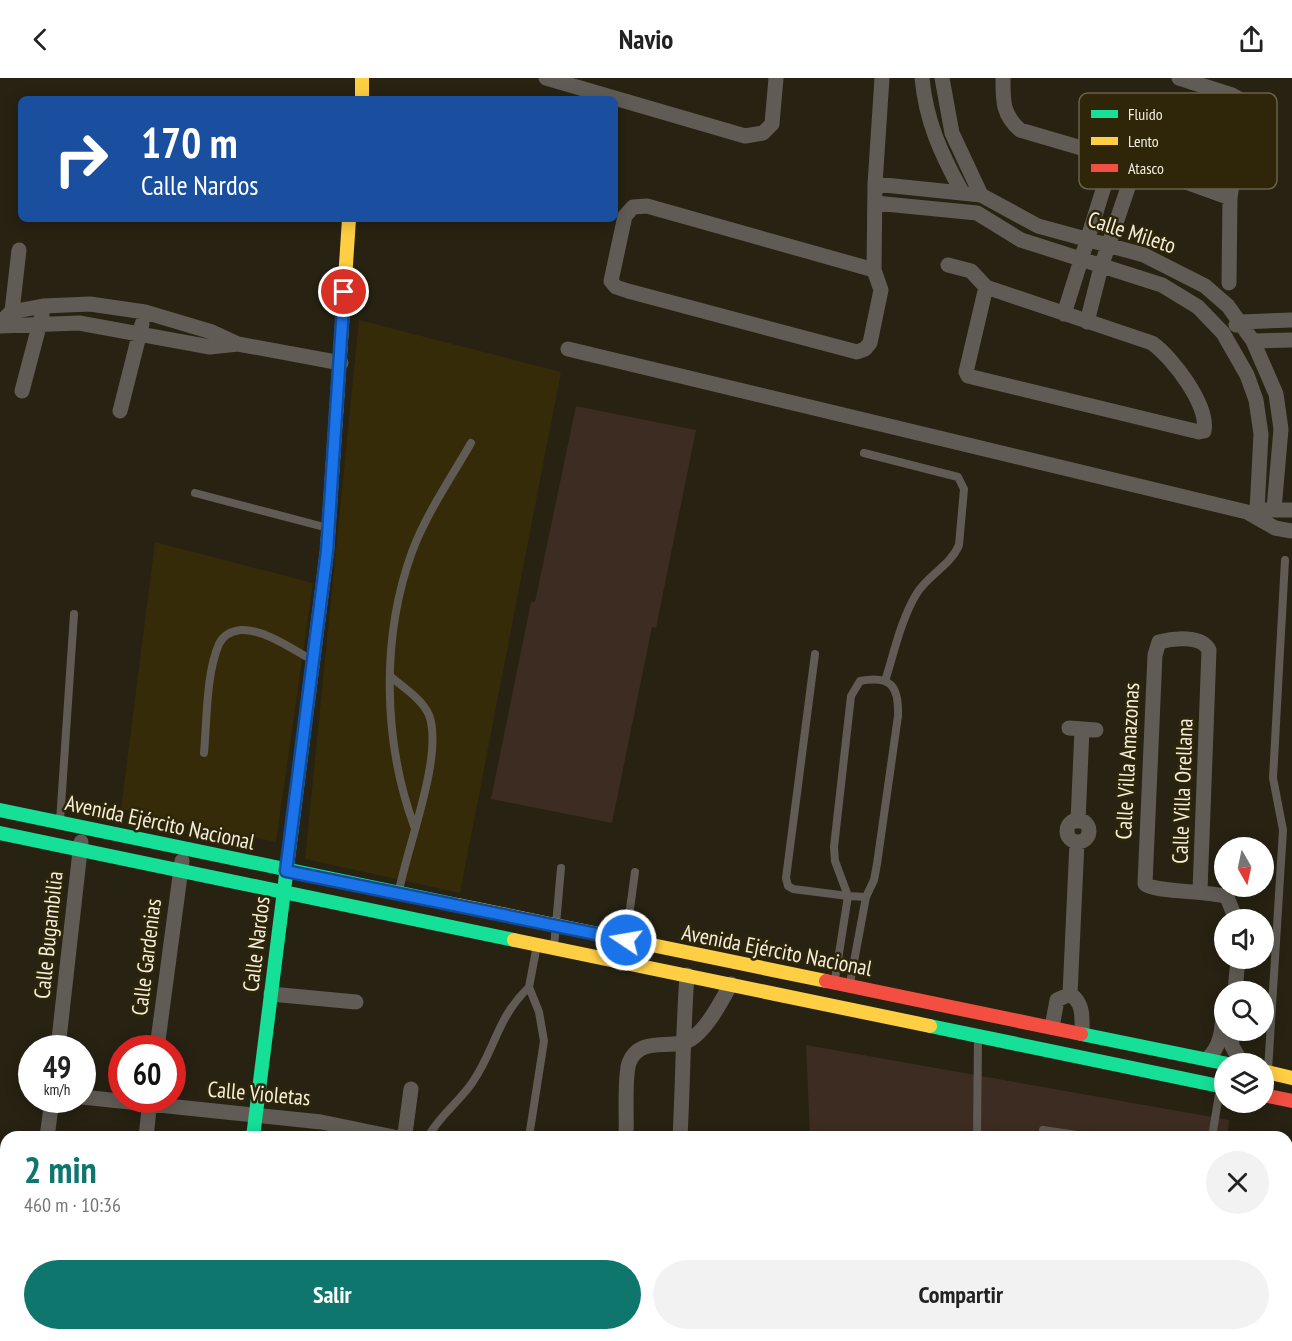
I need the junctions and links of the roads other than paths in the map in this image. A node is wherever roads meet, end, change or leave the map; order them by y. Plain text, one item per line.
1 (362, 78) edge
2 (369, 78) edge
3 (546, 78) edge
4 (776, 78) edge
5 (882, 78) edge
6 (922, 78) edge
7 (942, 78) edge
8 (1003, 78) edge
9 (1179, 78) edge
10 (1226, 93) edge
11 (362, 96) edge
12 (608, 96) edge
13 (618, 99) edge
14 (1079, 148) edge
15 (875, 184) junction
16 (1104, 189) edge
17 (1127, 189) edge
18 (1205, 189) edge
19 (1231, 189) edge
20 (962, 192) junction
21 (981, 195) junction
22 (1230, 198) junction
23 (875, 203) junction
24 (349, 222) edge
25 (1088, 240) junction
26 (1108, 246) junction
27 (19, 250) dead end
28 (1081, 261) junction
29 (948, 265) dead end
30 (1101, 267) junction
31 (874, 270) junction
32 (1229, 284) dead end
33 (986, 287) junction
34 (43, 306) junction
35 (145, 312) junction
36 (1064, 314) junction
37 (1292, 320) edge
38 (1087, 321) junction
39 (5, 322) edge
40 (40, 322) junction
41 (1241, 322) junction
42 (1223, 333) junction
43 (140, 334) junction
44 (1292, 340) edge
45 (1253, 341) junction
46 (238, 344) junction
47 (568, 349) dead end
48 (341, 363) junction
49 (22, 392) dead end
50 (120, 411) dead end
51 (471, 443) dead end
52 (864, 453) dead end
53 (195, 493) dead end
54 (1274, 509) junction
55 (1292, 510) edge
56 (1252, 512) junction
57 (329, 528) junction
58 (1292, 531) edge
59 (1285, 560) dead end
60 (74, 614) dead end
61 (1160, 642) joint
62 (815, 654) dead end
63 (314, 661) junction
64 (390, 676) junction
65 (885, 681) junction
66 (1082, 729) dead end
67 (204, 753) dead end
68 (0, 810) edge
69 (60, 823) junction
70 (414, 826) junction
71 (84, 828) junction
72 (0, 833) edge
73 (187, 849) junction
74 (80, 851) junction
75 (561, 868) dead end
76 (179, 871) junction
77 (286, 871) junction
78 (635, 872) dead end
79 (1200, 891) junction
80 (284, 894) junction
81 (398, 894) junction
82 (848, 896) junction
83 (866, 897) junction
84 (1234, 909) edge
85 (394, 916) junction
86 (539, 923) junction
87 (556, 926) junction
88 (626, 940) junction
89 (537, 945) junction
90 (554, 948) junction
91 (624, 963) junction
92 (687, 975) junction
93 (834, 983) junction
94 (731, 984) junction
95 (849, 986) junction
96 (529, 987) junction
97 (271, 994) junction
98 (1070, 994) junction
99 (357, 1002) dead end
100 (830, 1004) junction
101 (846, 1008) junction
102 (1052, 1027) junction
103 (1082, 1032) junction
104 (59, 1035) edge
105 (159, 1035) edge
106 (978, 1036) junction
107 (1224, 1041) edge
108 (681, 1043) junction
109 (1266, 1053) edge
110 (1207, 1059) junction
111 (1214, 1061) edge
112 (1274, 1074) edge
113 (1292, 1078) edge
114 (1214, 1085) edge
115 (411, 1089) dead end
116 (1274, 1097) edge
117 (1292, 1101) edge
118 (186, 1107) edge
119 (50, 1113) edge
120 (149, 1113) edge
121 (1217, 1113) edge
122 (255, 1116) junction
123 (1043, 1130) dead end
124 (48, 1131) edge
125 (147, 1131) edge
126 (254, 1131) edge
127 (368, 1131) edge
128 (405, 1131) edge
129 (433, 1131) edge
130 (530, 1131) edge
131 (626, 1131) edge
132 (680, 1131) edge
133 (977, 1131) edge
134 (1050, 1131) edge
135 (1213, 1131) edge

1 - 11 main road
2 - 11 main road
3 - 12 street
4 - 13 street
5 - 15 street
6 - 20 street
7 - 21 street
8 - 14 street
9 - 10 street
15 - 20 street, Calle Mileto
15 - 23 street
16 - 25 street
17 - 26 street
18 - 22 street
19 - 22 street
20 - 21 street, Calle Mileto
21 - 25 street, Calle Mileto
22 - 32 street
23 - 28 street, Calle Mileto
23 - 31 street
24 - 48 main road, Calle Nardos
25 - 26 street, Calle Mileto
25 - 28 street
26 - 30 street
26 - 41 street, Calle Mileto
27 - 39 street
28 - 30 street, Calle Mileto
28 - 36 street
29 - 33 street
30 - 38 street
30 - 42 street, Calle Mileto
31 - 31 street
33 - 36 street
33 - 38 street
34 - 35 street
34 - 39 street
34 - 40 street
35 - 43 street
35 - 46 street
36 - 38 street
37 - 41 street
39 - 40 street
40 - 43 street
40 - 49 street
41 - 42 street
41 - 45 street, Calle Mileto
42 - 56 street, Calle Mileto
43 - 46 street
43 - 50 street
44 - 45 street
45 - 54 street, Calle Mileto
46 - 48 street
47 - 56 street
48 - 57 main road, Calle Nardos
51 - 64 lane
52 - 65 lane
53 - 57 lane
54 - 55 street
54 - 56 street
56 - 58 street
57 - 63 main road, Calle Nardos
59 - 109 lane
60 - 69 lane
61 - 79 street, Calle Villa Orellana
61 - 79 street, Calle Villa Amazonas
62 - 82 lane
63 - 67 lane
63 - 77 main road, Calle Nardos
64 - 70 lane
64 - 70 lane
65 - 82 lane
65 - 83 lane
66 - 98 street
68 - 69 main road, Avenida Ejército Nacional
69 - 71 main road, Avenida Ejército Nacional
70 - 81 lane
71 - 73 main road, Avenida Ejército Nacional
71 - 74 street, Calle Bugambilia
72 - 74 main road, Avenida Ejército Nacional
73 - 76 street, Calle Gardenias
73 - 77 main road, Avenida Ejército Nacional
74 - 76 main road, Avenida Ejército Nacional
74 - 104 street, Calle Bugambilia
75 - 87 lane
76 - 80 main road, Avenida Ejército Nacional
76 - 105 street, Calle Gardenias
77 - 80 main road, Calle Nardos
77 - 81 main road, Avenida Ejército Nacional
78 - 88 lane
79 - 84 street, Calle Villa Orellana
80 - 85 main road, Avenida Ejército Nacional
80 - 97 main road, Calle Nardos
81 - 85 lane
81 - 86 main road, Avenida Ejército Nacional
82 - 83 lane
82 - 93 lane
83 - 95 lane
85 - 89 main road, Avenida Ejército Nacional
86 - 87 main road, Avenida Ejército Nacional
86 - 89 lane
87 - 88 main road, Avenida Ejército Nacional
87 - 90 lane
88 - 91 lane
88 - 93 main road, Avenida Ejército Nacional
89 - 90 main road, Avenida Ejército Nacional
89 - 96 lane
90 - 91 main road, Avenida Ejército Nacional
91 - 92 main road, Avenida Ejército Nacional
92 - 94 main road, Avenida Ejército Nacional
92 - 108 street
93 - 95 main road, Avenida Ejército Nacional
93 - 100 lane
94 - 100 main road, Avenida Ejército Nacional
94 - 108 street
95 - 101 lane
95 - 102 main road, Avenida Ejército Nacional
96 - 129 lane
96 - 130 lane
97 - 99 street
97 - 122 main road, Calle Nardos
98 - 102 street
98 - 103 street
100 - 101 main road, Avenida Ejército Nacional
101 - 106 main road, Avenida Ejército Nacional
102 - 103 main road, Avenida Ejército Nacional
103 - 110 main road, Avenida Ejército Nacional
106 - 114 main road, Avenida Ejército Nacional
106 - 133 lane
107 - 110 street
108 - 131 street
108 - 132 street
110 - 111 main road, Avenida Ejército Nacional
112 - 113 main road
115 - 128 street
116 - 117 main road
118 - 122 street, Calle Violetas
119 - 124 street
120 - 125 street
121 - 135 lane
122 - 126 main road, Calle Nardos
122 - 127 street, Calle Violetas
123 - 134 lane

